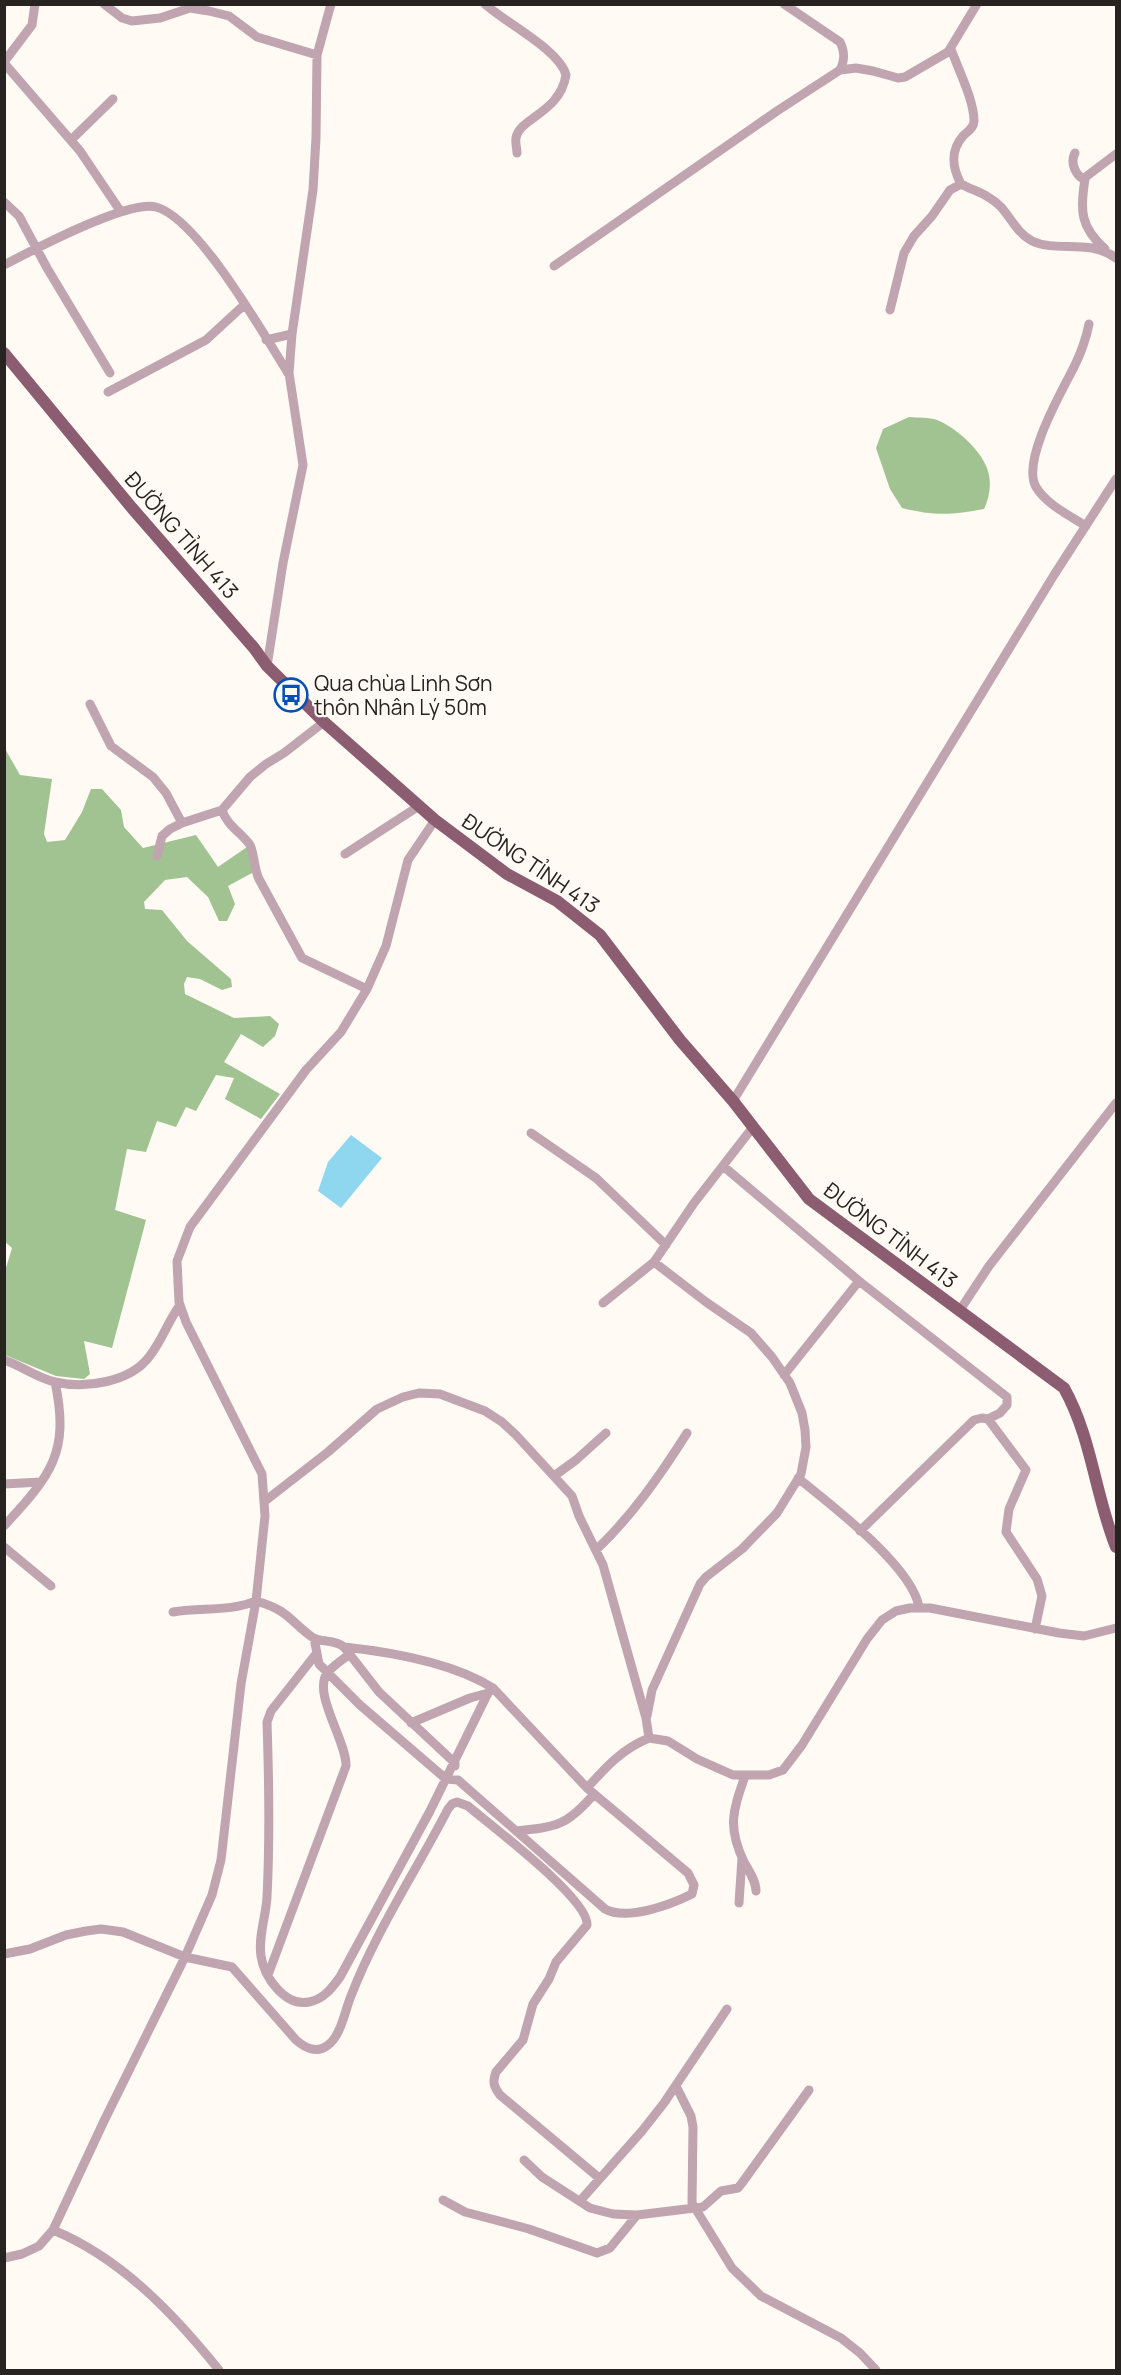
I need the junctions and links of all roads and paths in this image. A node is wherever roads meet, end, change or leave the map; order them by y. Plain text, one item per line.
1 (35, 4) edge
2 (104, 4) edge
3 (331, 4) edge
4 (485, 4) edge
5 (784, 4) edge
6 (976, 4) edge
7 (173, 9) edge
8 (951, 49) junction
9 (317, 55) junction
10 (4, 62) edge
11 (840, 69) junction
12 (114, 99) dead end
13 (71, 140) junction
14 (517, 153) dead end
15 (1075, 153) dead end
16 (1116, 154) edge
17 (1085, 179) junction
18 (961, 184) junction
19 (4, 202) edge
20 (121, 212) junction
21 (38, 249) junction
22 (1105, 249) junction
23 (1116, 258) edge
24 (4, 266) edge
25 (554, 266) dead end
26 (244, 305) junction
27 (890, 310) dead end
28 (1089, 324) dead end
29 (292, 334) junction
30 (267, 340) junction
31 (4, 353) edge
32 (111, 373) dead end
33 (289, 373) junction
34 (108, 392) dead end
35 (1116, 479) edge
36 (1086, 526) junction
37 (267, 666) junction
38 (90, 704) dead end
39 (324, 722) junction
40 (419, 806) junction
41 (222, 810) junction
42 (435, 820) junction
43 (182, 823) junction
44 (345, 854) dead end
45 (157, 856) dead end
46 (367, 988) junction
47 (733, 1101) junction
48 (1116, 1103) edge
49 (753, 1127) junction
50 (531, 1133) dead end
51 (723, 1166) junction
52 (666, 1245) junction
53 (654, 1262) junction
54 (859, 1281) junction
55 (603, 1303) dead end
56 (180, 1305) junction
57 (960, 1310) junction
58 (4, 1360) edge
59 (784, 1375) junction
60 (55, 1382) junction
61 (988, 1419) junction
62 (606, 1433) dead end
63 (687, 1433) dead end
64 (554, 1476) junction
65 (798, 1478) junction
66 (41, 1482) junction
67 (4, 1484) edge
68 (265, 1501) junction
69 (4, 1526) edge
70 (860, 1531) junction
71 (4, 1547) edge
72 (1116, 1547) edge
73 (597, 1549) junction
74 (51, 1586) dead end
75 (256, 1601) junction
76 (919, 1607) junction
77 (172, 1612) dead end
78 (1116, 1628) edge
79 (1035, 1629) junction
80 (314, 1638) junction
81 (347, 1650) junction
82 (316, 1654) junction
83 (327, 1672) junction
84 (491, 1691) junction
85 (646, 1719) junction
86 (411, 1723) junction
87 (649, 1738) junction
88 (455, 1763) junction
89 (745, 1776) junction
90 (446, 1779) junction
91 (458, 1780) junction
92 (590, 1791) junction
93 (516, 1831) junction
94 (742, 1858) junction
95 (756, 1892) dead end
96 (740, 1903) dead end
97 (4, 1954) edge
98 (185, 1957) junction
99 (268, 1975) junction
100 (727, 2009) dead end
101 (676, 2086) junction
102 (809, 2090) dead end
103 (524, 2160) dead end
104 (598, 2177) junction
105 (443, 2200) dead end
106 (580, 2201) junction
107 (694, 2209) junction
108 (636, 2215) junction
109 (53, 2230) junction
110 (4, 2258) edge
111 (219, 2370) edge
112 (876, 2370) edge

1 - 10 street
2 - 7 street
3 - 9 street
4 - 14 street
5 - 11 street
6 - 8 street
7 - 9 street
8 - 11 street
8 - 18 street
9 - 29 street
10 - 13 street
11 - 25 street
12 - 13 street
13 - 20 street
15 - 17 street
16 - 17 street
17 - 22 street
18 - 22 street
18 - 27 street
19 - 21 street
20 - 21 street
20 - 26 street
21 - 24 street
21 - 32 street
22 - 23 street
26 - 30 street
26 - 34 street
28 - 36 street
29 - 30 street
29 - 33 street
30 - 33 street
31 - 37 main road, ĐƯỜNG TỈNH 413
33 - 37 street
35 - 36 street
36 - 47 street
37 - 39 main road, ĐƯỜNG TỈNH 413
38 - 43 street
39 - 40 main road, ĐƯỜNG TỈNH 413
39 - 41 street
40 - 42 main road, ĐƯỜNG TỈNH 413
40 - 44 street
41 - 43 street
41 - 46 street
42 - 46 street
42 - 47 main road, ĐƯỜNG TỈNH 413
43 - 45 street
46 - 56 street
47 - 49 main road, ĐƯỜNG TỈNH 413
48 - 57 street
49 - 51 street
49 - 57 main road, ĐƯỜNG TỈNH 413
50 - 52 street
51 - 52 street
51 - 54 street
52 - 53 street
53 - 55 street
53 - 59 street
54 - 59 street
54 - 61 street
56 - 60 street
56 - 68 street
57 - 72 main road, ĐƯỜNG TỈNH 413
58 - 60 street
59 - 65 street
60 - 66 street
61 - 70 street
61 - 79 street
62 - 64 street
63 - 73 street
64 - 68 street
64 - 73 street
65 - 70 street
65 - 85 street
66 - 67 street
66 - 69 street
68 - 75 street
70 - 76 street
71 - 74 street
73 - 85 street
75 - 77 street
75 - 80 street
75 - 98 street
76 - 79 street
76 - 89 street
78 - 79 street
80 - 81 street
80 - 82 street
81 - 83 street
81 - 84 street
81 - 86 street
82 - 83 street
82 - 99 street
83 - 90 street
83 - 99 street
84 - 86 street
84 - 88 street
84 - 92 street
85 - 87 street
86 - 88 street
87 - 89 street
87 - 92 street
88 - 90 street
88 - 91 street
89 - 94 street
90 - 91 street
90 - 99 street
91 - 93 street
92 - 93 street
92 - 93 street
94 - 95 street
94 - 96 street
97 - 98 street
98 - 104 street
98 - 109 street
100 - 101 street
101 - 104 street
101 - 107 street
102 - 107 street
103 - 106 street
104 - 106 street
105 - 108 street
106 - 108 street
107 - 108 street
107 - 112 street
109 - 110 street
109 - 111 street

